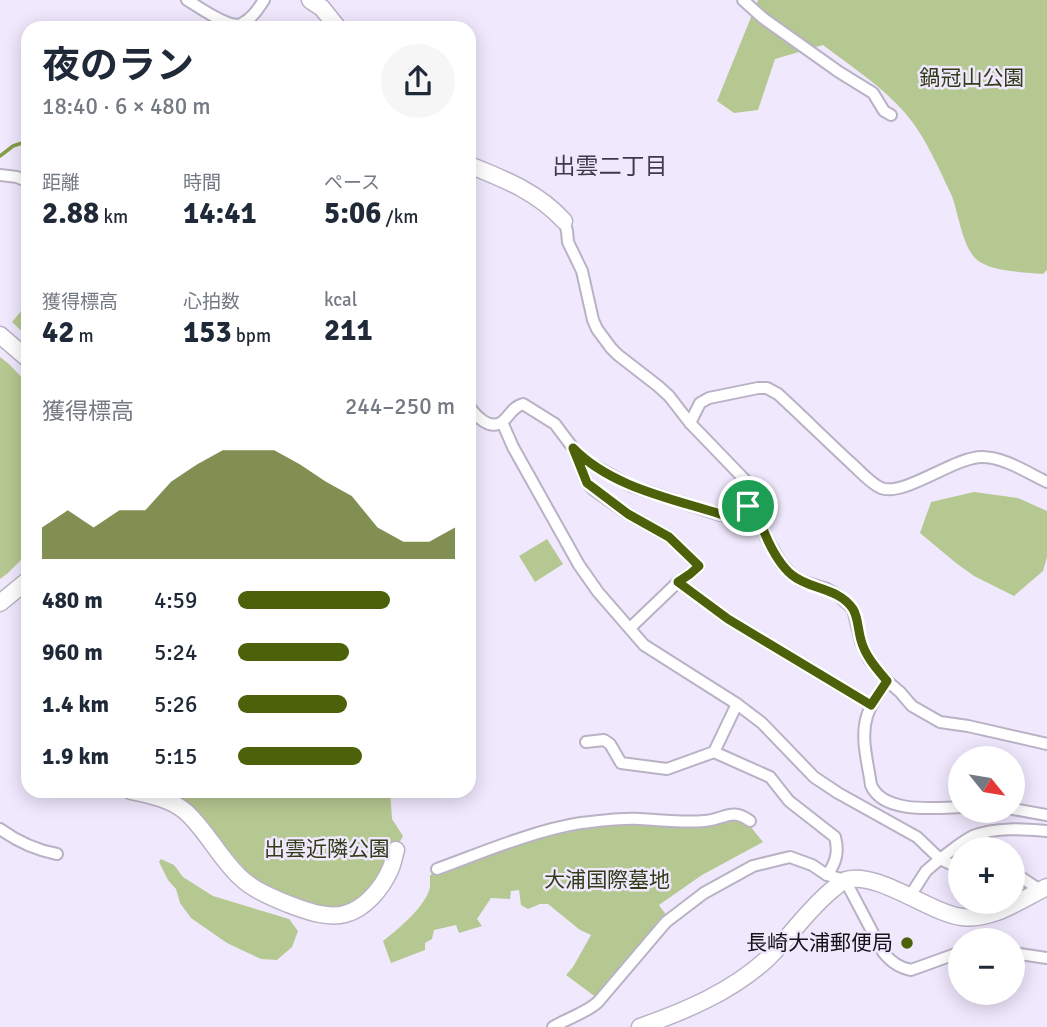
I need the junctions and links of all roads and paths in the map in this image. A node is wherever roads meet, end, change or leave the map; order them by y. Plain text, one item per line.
1 (187, 0) edge
2 (264, 0) edge
3 (310, 0) edge
4 (743, 0) edge
5 (224, 21) edge
6 (245, 21) edge
7 (332, 21) edge
8 (891, 115) dead end
9 (476, 168) edge
10 (0, 175) edge
11 (21, 179) edge
12 (564, 221) joint
13 (0, 335) edge
14 (21, 353) edge
15 (476, 416) edge
16 (502, 422) junction
17 (690, 423) junction
18 (573, 448) junction
19 (1047, 482) edge
20 (748, 506) junction
21 (678, 582) junction
22 (21, 586) edge
23 (0, 603) edge
24 (629, 628) junction
25 (887, 681) junction
26 (737, 704) junction
27 (871, 705) junction
28 (586, 742) dead end
29 (1047, 744) edge
30 (714, 752) junction
31 (878, 795) junction
32 (160, 798) edge
33 (948, 807) edge
34 (867, 808) junction
35 (1026, 811) edge
36 (1047, 815) edge
37 (750, 821) dead end
38 (0, 829) edge
39 (1047, 831) edge
40 (396, 850) dead end
41 (57, 854) dead end
42 (940, 859) junction
43 (948, 863) edge
44 (437, 869) dead end
45 (827, 875) junction
46 (1025, 879) edge
47 (845, 880) junction
48 (1043, 889) edge
49 (910, 896) junction
50 (1025, 955) edge
51 (948, 957) edge
52 (1047, 958) edge
53 (554, 1027) edge
54 (640, 1027) edge

1 - 5 street
2 - 6 street
3 - 7 street
4 - 8 street
9 - 12 street
10 - 11 street
12 - 17 street
13 - 14 street
15 - 16 street
16 - 18 street
16 - 24 street
17 - 19 street
17 - 20 street
18 - 20 street
18 - 21 street
20 - 25 street
21 - 24 street
21 - 27 street
22 - 23 street
24 - 26 street
25 - 27 street
25 - 29 street
26 - 30 street
26 - 34 street
27 - 31 street
28 - 30 street
30 - 45 street
31 - 33 street
31 - 34 street
32 - 40 street
34 - 42 street
35 - 36 street
37 - 44 street
38 - 41 street
39 - 42 street
42 - 43 street
42 - 49 street
45 - 47 street
45 - 53 street
46 - 48 street
47 - 49 street
47 - 51 street
47 - 54 street
48 - 49 street
50 - 52 street

